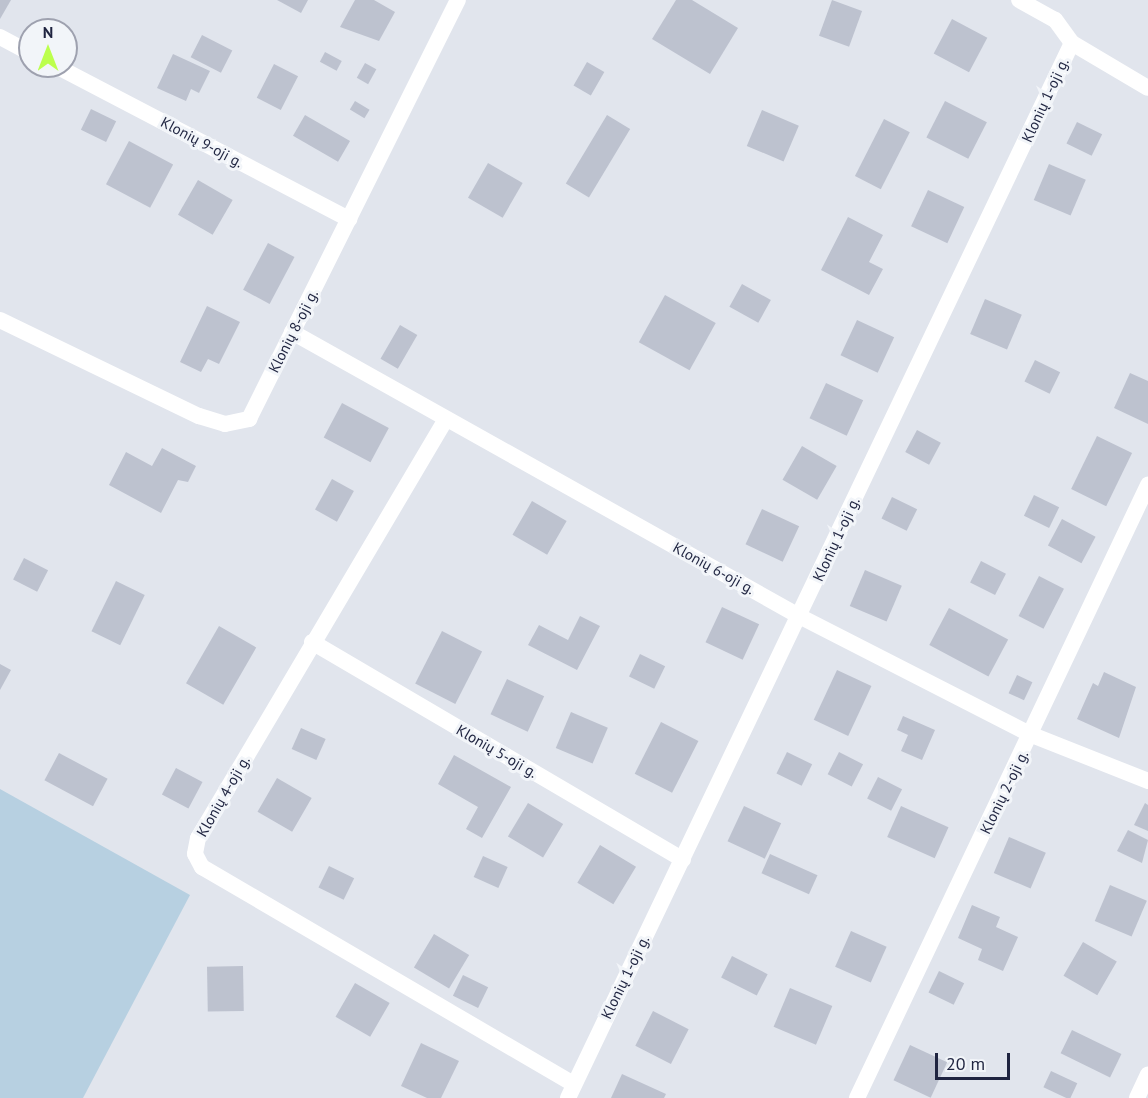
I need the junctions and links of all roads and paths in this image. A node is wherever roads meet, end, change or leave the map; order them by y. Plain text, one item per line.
1 (458, 0) edge
2 (1019, 0) edge
3 (0, 37) edge
4 (1072, 43) junction
5 (18, 47) edge
6 (78, 77) edge
7 (1148, 88) edge
8 (349, 219) junction
9 (0, 320) edge
10 (292, 332) junction
11 (446, 419) junction
12 (1148, 485) edge
13 (799, 616) junction
14 (312, 642) junction
15 (1032, 735) junction
16 (1148, 781) edge
17 (682, 860) junction
18 (1148, 1074) edge
19 (570, 1091) edge
20 (857, 1098) edge
21 (1137, 1098) edge

1 - 8 street, Klonių 8-oji g.
2 - 4 street, Klonių 1-oji g.
3 - 5 street
4 - 7 street
4 - 13 street, Klonių 1-oji g.
6 - 8 street, Klonių 9-oji g.
8 - 10 street, Klonių 8-oji g.
9 - 10 street, Klonių 8-oji g.
10 - 11 street, Klonių 6-oji g.
11 - 13 street, Klonių 6-oji g.
11 - 14 street, Klonių 4-oji g.
12 - 15 street, Klonių 2-oji g.
13 - 15 street, Klonių 6-oji g.
13 - 17 street, Klonių 1-oji g.
14 - 17 street, Klonių 5-oji g.
14 - 19 street, Klonių 4-oji g.
15 - 16 street, Klonių 6-oji g.
15 - 20 street, Klonių 2-oji g.
17 - 19 street, Klonių 1-oji g.
18 - 21 street

